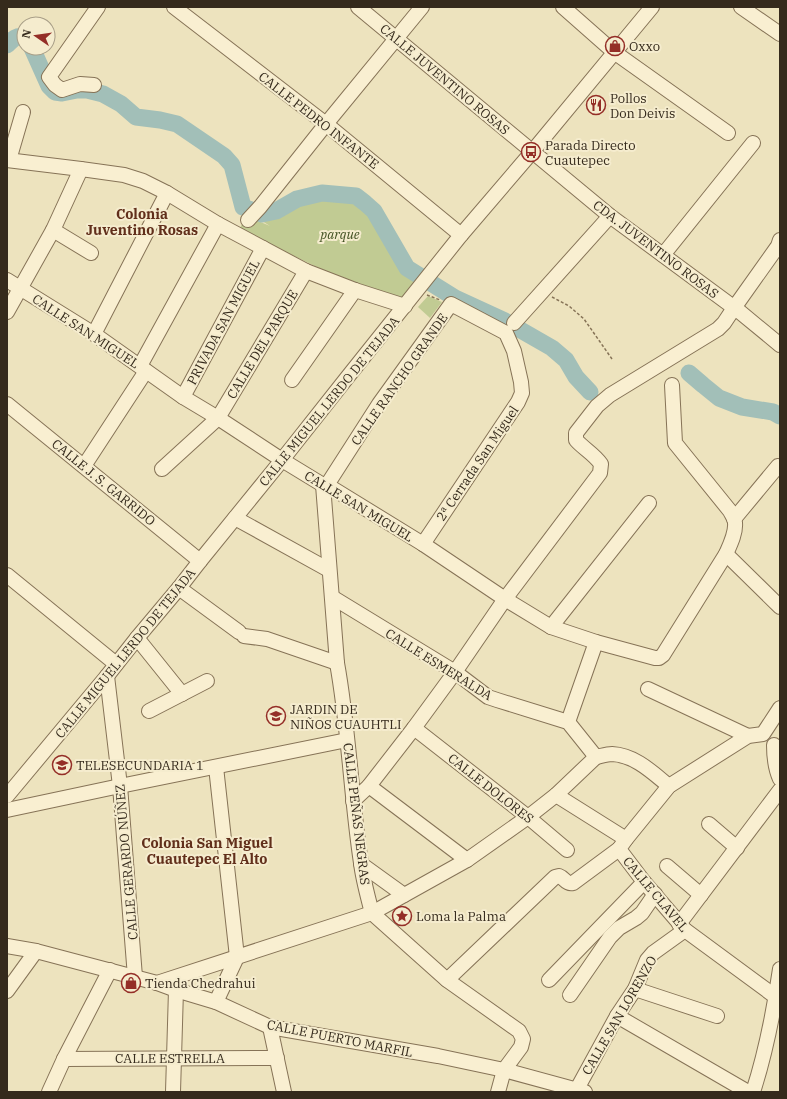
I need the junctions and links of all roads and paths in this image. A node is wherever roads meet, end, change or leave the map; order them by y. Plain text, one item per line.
1 (174, 7) edge
2 (358, 7) edge
3 (422, 7) edge
4 (563, 7) edge
5 (652, 7) edge
6 (741, 7) edge
7 (93, 9) edge
8 (780, 34) edge
9 (396, 39) junction
10 (614, 52) junction
11 (94, 86) dead end
12 (23, 112) dead end
13 (326, 124) junction
14 (728, 133) dead end
15 (753, 143) dead end
16 (532, 152) junction
17 (8, 160) edge
18 (81, 169) junction
19 (167, 193) junction
20 (254, 213) dead end
21 (610, 216) junction
22 (218, 224) junction
23 (53, 230) junction
24 (462, 236) junction
25 (780, 240) edge
26 (263, 248) junction
27 (91, 253) dead end
28 (663, 255) junction
29 (306, 270) junction
30 (7, 280) edge
31 (20, 289) junction
32 (355, 290) junction
33 (542, 292) junction
34 (408, 303) junction
35 (451, 304) junction
36 (734, 308) junction
37 (7, 312) edge
38 (510, 328) junction
39 (94, 334) junction
40 (780, 345) edge
41 (612, 359) dead end
42 (143, 369) junction
43 (292, 380) dead end
44 (672, 385) dead end
45 (183, 397) junction
46 (7, 404) edge
47 (218, 418) junction
48 (282, 460) junction
49 (84, 466) junction
50 (778, 466) dead end
51 (162, 469) dead end
52 (325, 485) junction
53 (649, 503) dead end
54 (235, 518) junction
55 (734, 519) junction
56 (423, 544) junction
57 (726, 554) junction
58 (200, 561) junction
59 (329, 570) junction
60 (7, 575) edge
61 (179, 588) junction
62 (332, 597) junction
63 (504, 599) junction
64 (780, 607) edge
65 (551, 627) junction
66 (136, 638) junction
67 (596, 642) junction
68 (337, 663) junction
69 (116, 664) junction
70 (455, 672) junction
71 (107, 676) junction
72 (206, 681) dead end
73 (648, 689) dead end
74 (182, 694) junction
75 (780, 708) edge
76 (150, 711) dead end
77 (568, 722) junction
78 (414, 728) junction
79 (763, 734) junction
80 (748, 736) junction
81 (348, 740) junction
82 (777, 748) edge
83 (596, 757) junction
84 (216, 767) junction
85 (780, 779) edge
86 (120, 786) junction
87 (369, 786) junction
88 (670, 786) junction
89 (780, 790) edge
90 (556, 795) junction
91 (7, 796) edge
92 (353, 801) junction
93 (7, 810) edge
94 (528, 817) junction
95 (709, 824) dead end
96 (622, 844) junction
97 (737, 848) junction
98 (566, 850) dead end
99 (467, 860) junction
100 (361, 864) junction
101 (667, 866) dead end
102 (644, 882) junction
103 (655, 894) junction
104 (404, 895) junction
105 (701, 895) junction
106 (372, 913) junction
107 (682, 927) junction
108 (7, 946) edge
109 (36, 950) junction
110 (237, 956) junction
111 (780, 968) edge
112 (110, 970) junction
113 (135, 977) junction
114 (447, 980) junction
115 (549, 980) dead end
116 (157, 983) junction
117 (635, 989) junction
118 (176, 990) junction
119 (7, 991) edge
120 (570, 995) dead end
121 (776, 997) junction
122 (216, 1002) junction
123 (617, 1016) junction
124 (717, 1016) dead end
125 (270, 1027) junction
126 (174, 1058) junction
127 (277, 1058) junction
128 (64, 1059) junction
129 (504, 1070) junction
130 (581, 1091) edge
131 (49, 1092) edge
132 (173, 1092) edge
133 (284, 1092) edge
134 (498, 1092) edge
135 (748, 1092) edge
136 (753, 1092) edge

1 - 13 street, CALLE PEDRO INFANTE
2 - 9 street, CALLE JUVENTINO ROSAS
3 - 9 street
4 - 10 street
5 - 10 street, CALLE MIGUEL LERDO DE TEJADA
6 - 8 street
7 - 11 street
9 - 13 street
9 - 16 street, CALLE JUVENTINO ROSAS
10 - 14 street
10 - 16 street, CALLE MIGUEL LERDO DE TEJADA
12 - 17 street
13 - 20 street
13 - 24 street, CALLE PEDRO INFANTE
15 - 28 street
16 - 21 street, CDA. JUVENTINO ROSAS
16 - 24 street, CALLE MIGUEL LERDO DE TEJADA
17 - 18 street
18 - 19 street
18 - 23 street
19 - 22 street
19 - 39 street
21 - 28 street, CDA. JUVENTINO ROSAS
21 - 33 street
22 - 26 street
22 - 42 street
23 - 27 street
23 - 31 street
24 - 34 street, CALLE MIGUEL LERDO DE TEJADA
25 - 36 street
26 - 29 street
26 - 45 street, PRIVADA SAN MIGUEL
28 - 36 street, CDA. JUVENTINO ROSAS
29 - 32 street
29 - 47 street, CALLE DEL PARQUE
30 - 31 street, CALLE SAN MIGUEL
31 - 37 street
31 - 39 street, CALLE SAN MIGUEL
32 - 34 street
32 - 43 street
33 - 38 street
33 - 41 path
34 - 35 path
34 - 48 street, CALLE MIGUEL LERDO DE TEJADA
35 - 38 street, CALLE RANCHO GRANDE
35 - 52 street, CALLE RANCHO GRANDE
36 - 40 street, CDA. JUVENTINO ROSAS
36 - 63 street
38 - 56 street, 2ª Cerrada San Miguel
39 - 42 street, CALLE SAN MIGUEL
42 - 45 street, CALLE SAN MIGUEL
42 - 49 street
44 - 55 street
45 - 47 street, CALLE SAN MIGUEL
46 - 49 street, CALLE J. S. GARRIDO
47 - 48 street, CALLE SAN MIGUEL
47 - 51 street, CALLE DEL PARQUE
48 - 52 street, CALLE SAN MIGUEL
48 - 54 street, CALLE MIGUEL LERDO DE TEJADA
49 - 58 street, CALLE J. S. GARRIDO
50 - 55 street
52 - 56 street, CALLE SAN MIGUEL
52 - 59 street, CALLE PEÑAS NEGRAS
53 - 65 street
54 - 58 street, CALLE MIGUEL LERDO DE TEJADA
54 - 59 street
55 - 57 street
56 - 63 street, CALLE SAN MIGUEL
57 - 64 street
57 - 67 street, CALLE SAN MIGUEL
58 - 61 street, CALLE MIGUEL LERDO DE TEJADA
59 - 62 street, CALLE PEÑAS NEGRAS
60 - 69 street
61 - 66 street, CALLE MIGUEL LERDO DE TEJADA
61 - 68 street
62 - 68 street, CALLE PEÑAS NEGRAS
62 - 70 street, CALLE ESMERALDA
63 - 65 street, CALLE SAN MIGUEL
63 - 70 street
65 - 67 street, CALLE SAN MIGUEL
66 - 69 street, CALLE MIGUEL LERDO DE TEJADA
66 - 74 street
67 - 77 street
68 - 81 street, CALLE PEÑAS NEGRAS
69 - 71 street, CALLE MIGUEL LERDO DE TEJADA
70 - 77 street, CALLE ESMERALDA
70 - 78 street
71 - 86 street, CALLE GERARDO NÚÑEZ
71 - 91 street, CALLE MIGUEL LERDO DE TEJADA
72 - 74 street
73 - 80 street
74 - 76 street
75 - 79 street
77 - 83 street
78 - 87 street
78 - 94 street, CALLE DOLORES
79 - 80 street
79 - 82 street
80 - 88 street
81 - 84 street
81 - 92 street, CALLE PEÑAS NEGRAS
82 - 85 street
83 - 88 street
83 - 90 street
84 - 86 street
84 - 110 street
86 - 93 street
86 - 113 street, CALLE GERARDO NÚÑEZ
87 - 92 street
87 - 99 street
88 - 96 street
89 - 97 street, CALLE SAN LORENZO
90 - 94 street
90 - 96 street, CALLE CLAVEL
92 - 100 street, CALLE PEÑAS NEGRAS
94 - 98 street, CALLE DOLORES
94 - 99 street
95 - 97 street
96 - 102 street, CALLE CLAVEL
96 - 114 street
97 - 105 street, CALLE SAN LORENZO
99 - 104 street
100 - 104 street
100 - 106 street, CALLE PEÑAS NEGRAS
101 - 105 street
102 - 103 street, CALLE CLAVEL
102 - 115 street
103 - 107 street, CALLE CLAVEL
103 - 120 street
104 - 106 street
105 - 107 street, CALLE SAN LORENZO
106 - 110 street
106 - 114 street
107 - 117 street, CALLE SAN LORENZO
107 - 121 street, CALLE CLAVEL
108 - 109 street, CALLE PUERTO MARFIL
109 - 112 street, CALLE PUERTO MARFIL
109 - 119 street
110 - 116 street
110 - 122 street
111 - 121 street
112 - 113 street, CALLE PUERTO MARFIL
112 - 128 street
113 - 116 street, CALLE PUERTO MARFIL
114 - 129 street
116 - 118 street, CALLE PUERTO MARFIL
117 - 123 street, CALLE SAN LORENZO
117 - 124 street
118 - 122 street, CALLE PUERTO MARFIL
118 - 126 street
121 - 136 street
122 - 125 street, CALLE PUERTO MARFIL
123 - 130 street, CALLE SAN LORENZO
123 - 135 street
125 - 127 street
125 - 129 street, CALLE PUERTO MARFIL
126 - 127 street, CALLE ESTRELLA
126 - 128 street, CALLE ESTRELLA
126 - 132 street
127 - 133 street
128 - 131 street
129 - 130 street, CALLE PUERTO MARFIL
129 - 134 street

